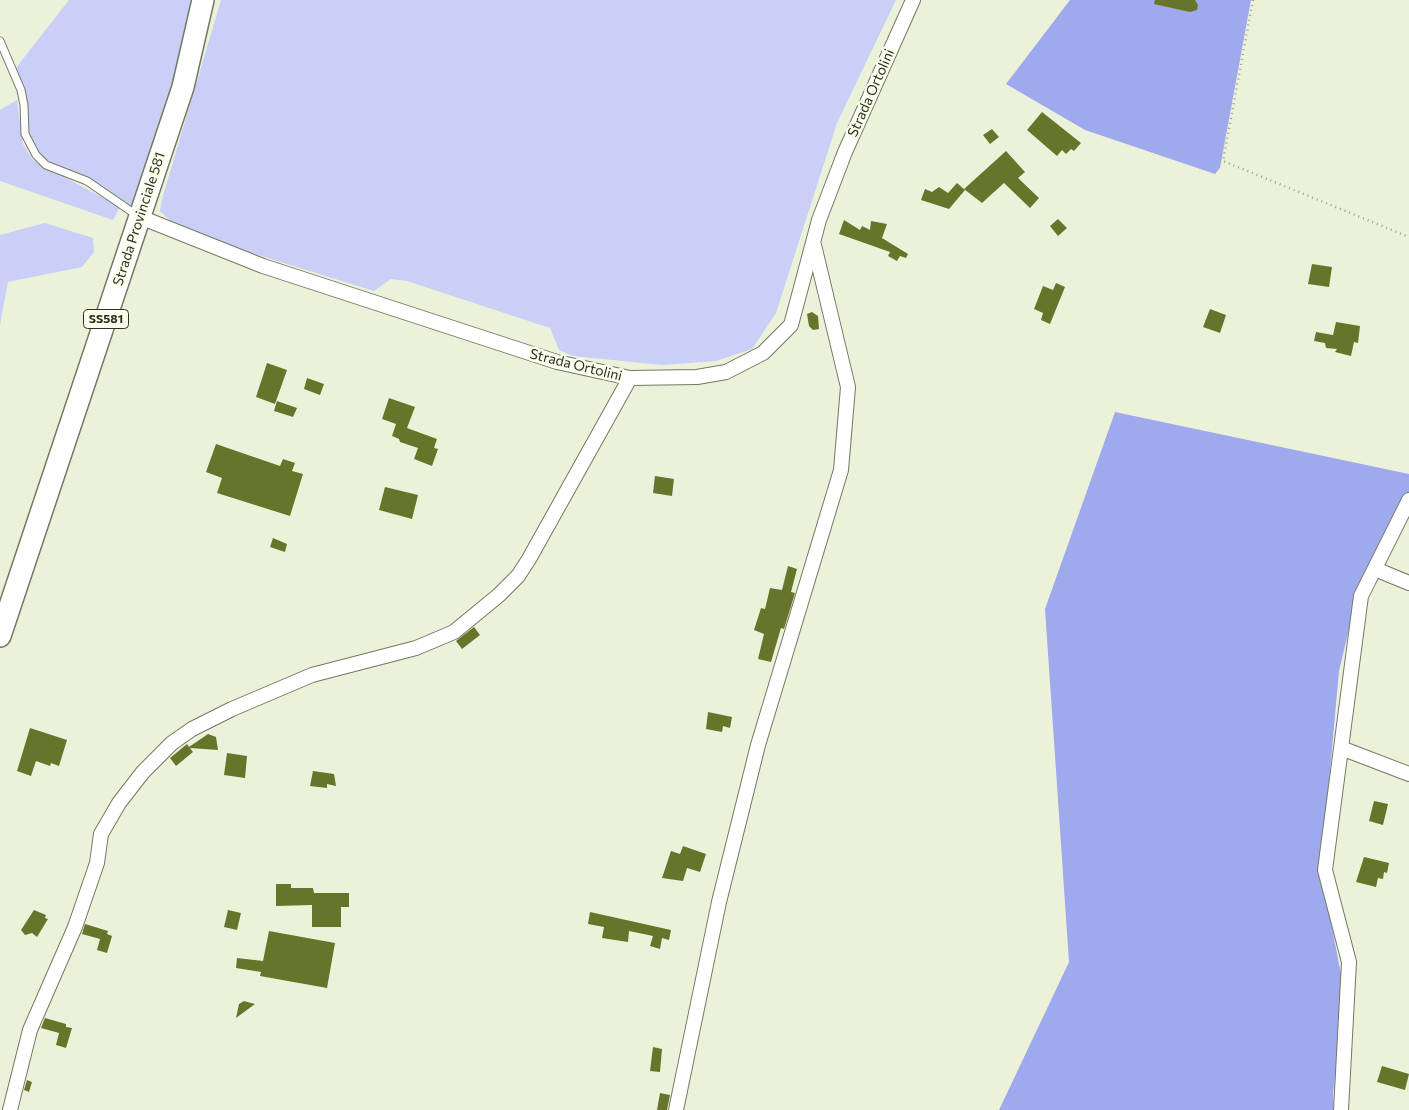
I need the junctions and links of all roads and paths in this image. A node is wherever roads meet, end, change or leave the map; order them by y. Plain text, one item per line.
1 (203, 0) edge
2 (913, 0) edge
3 (1253, 0) edge
4 (0, 41) edge
5 (140, 218) junction
6 (1409, 237) edge
7 (814, 242) junction
8 (630, 378) junction
9 (1409, 500) edge
10 (1375, 569) junction
11 (1409, 583) edge
12 (0, 636) edge
13 (1341, 748) junction
14 (1409, 774) edge
15 (10, 1110) edge
16 (676, 1110) edge
17 (1341, 1110) edge

1 - 5 main road, Strada Provinciale 581 / SS581
2 - 7 street, Strada Ortolini
3 - 6 path
4 - 5 lane
5 - 8 street, Strada Ortolini
5 - 12 main road, Strada Provinciale 581 / SS581
7 - 8 street, Strada Ortolini
7 - 16 street
8 - 15 street
9 - 10 street
10 - 11 street
10 - 13 street
13 - 14 street
13 - 17 street

